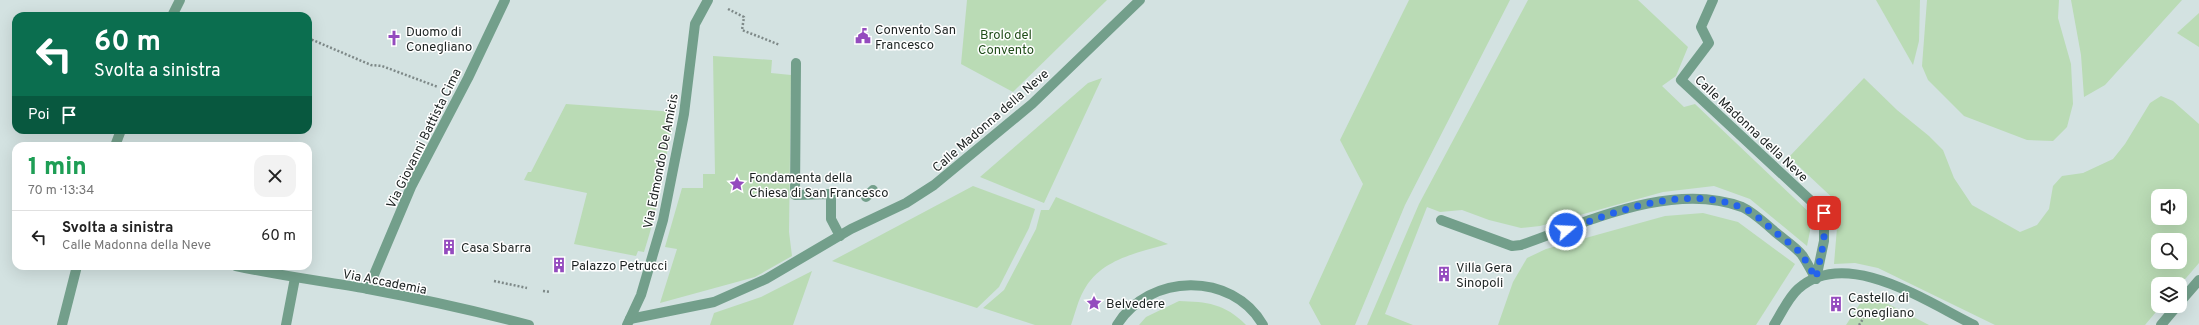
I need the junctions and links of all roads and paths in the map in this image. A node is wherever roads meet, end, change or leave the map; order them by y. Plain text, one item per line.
1 (180, 0) edge
2 (505, 0) edge
3 (708, 0) edge
4 (1140, 0) edge
5 (1713, 0) edge
6 (726, 7) dead end
7 (174, 12) edge
8 (312, 40) edge
9 (780, 45) dead end
10 (796, 63) dead end
11 (434, 85) dead end
12 (1441, 220) dead end
13 (840, 236) junction
14 (76, 270) edge
15 (256, 270) edge
16 (295, 278) junction
17 (1816, 278) junction
18 (2199, 280) edge
19 (494, 281) dead end
20 (527, 288) dead end
21 (368, 289) junction
22 (543, 291) dead end
23 (550, 292) dead end
24 (2187, 294) edge
25 (1869, 310) dead end
26 (2171, 313) edge
27 (628, 322) edge
28 (62, 325) edge
29 (286, 325) edge
30 (529, 325) edge
31 (1117, 325) edge
32 (1263, 325) edge
33 (1774, 325) edge
34 (1859, 325) edge
35 (1974, 325) edge
36 (2161, 325) edge

1 - 7 street
2 - 21 street, Via Giovanni Battista Cima
3 - 27 street, Via Edmondo De Amicis
4 - 13 street, Calle Madonna della Neve
5 - 17 street, Calle Madonna della Neve
6 - 9 path
8 - 11 path
10 - 13 street
12 - 17 street
13 - 27 street, Calle Madonna della Neve
14 - 28 street
15 - 16 street, Via Accademia
16 - 21 street, Via Accademia
16 - 29 street
17 - 33 street
17 - 35 street
18 - 24 street
19 - 20 path
21 - 30 street, Via Accademia
22 - 23 path
25 - 34 path
26 - 36 street
31 - 32 street

